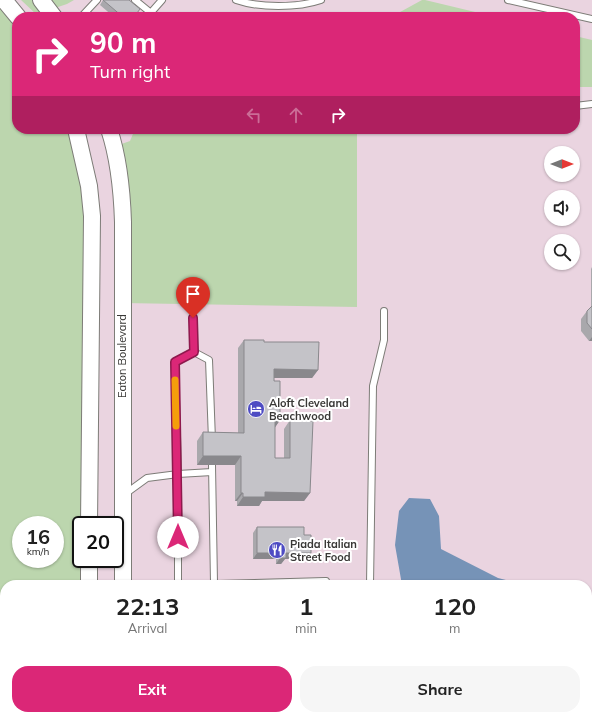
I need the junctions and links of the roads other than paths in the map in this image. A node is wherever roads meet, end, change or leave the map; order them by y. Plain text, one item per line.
1 (4, 0) edge
2 (41, 0) edge
3 (97, 0) edge
4 (135, 0) edge
5 (162, 0) edge
6 (236, 0) edge
7 (321, 0) edge
8 (508, 0) edge
9 (523, 2) edge
10 (14, 12) edge
11 (50, 12) edge
12 (86, 12) edge
13 (146, 12) edge
14 (152, 12) edge
15 (564, 12) edge
16 (580, 16) edge
17 (592, 19) edge
18 (592, 104) edge
19 (580, 105) edge
20 (77, 134) edge
21 (110, 134) edge
22 (384, 311) dead end
23 (193, 318) dead end
24 (194, 352) junction
25 (212, 441) edge
26 (212, 465) edge
27 (212, 472) junction
28 (178, 474) junction
29 (122, 496) junction
30 (89, 516) edge
31 (89, 568) edge
32 (89, 580) edge
33 (123, 580) edge
34 (178, 580) edge
35 (214, 580) edge
36 (370, 580) edge

1 - 10 street
2 - 11 street
3 - 12 lane
4 - 13 lane
5 - 14 lane
6 - 7 lane
8 - 9 lane
9 - 15 lane
16 - 17 lane
18 - 19 lane
20 - 30 street
21 - 29 street, Eaton Boulevard
22 - 36 lane
23 - 24 lane
24 - 25 lane
24 - 28 lane
26 - 27 lane
27 - 28 lane
27 - 35 lane
28 - 29 lane
28 - 34 lane
29 - 33 street, Eaton Boulevard
31 - 32 street

